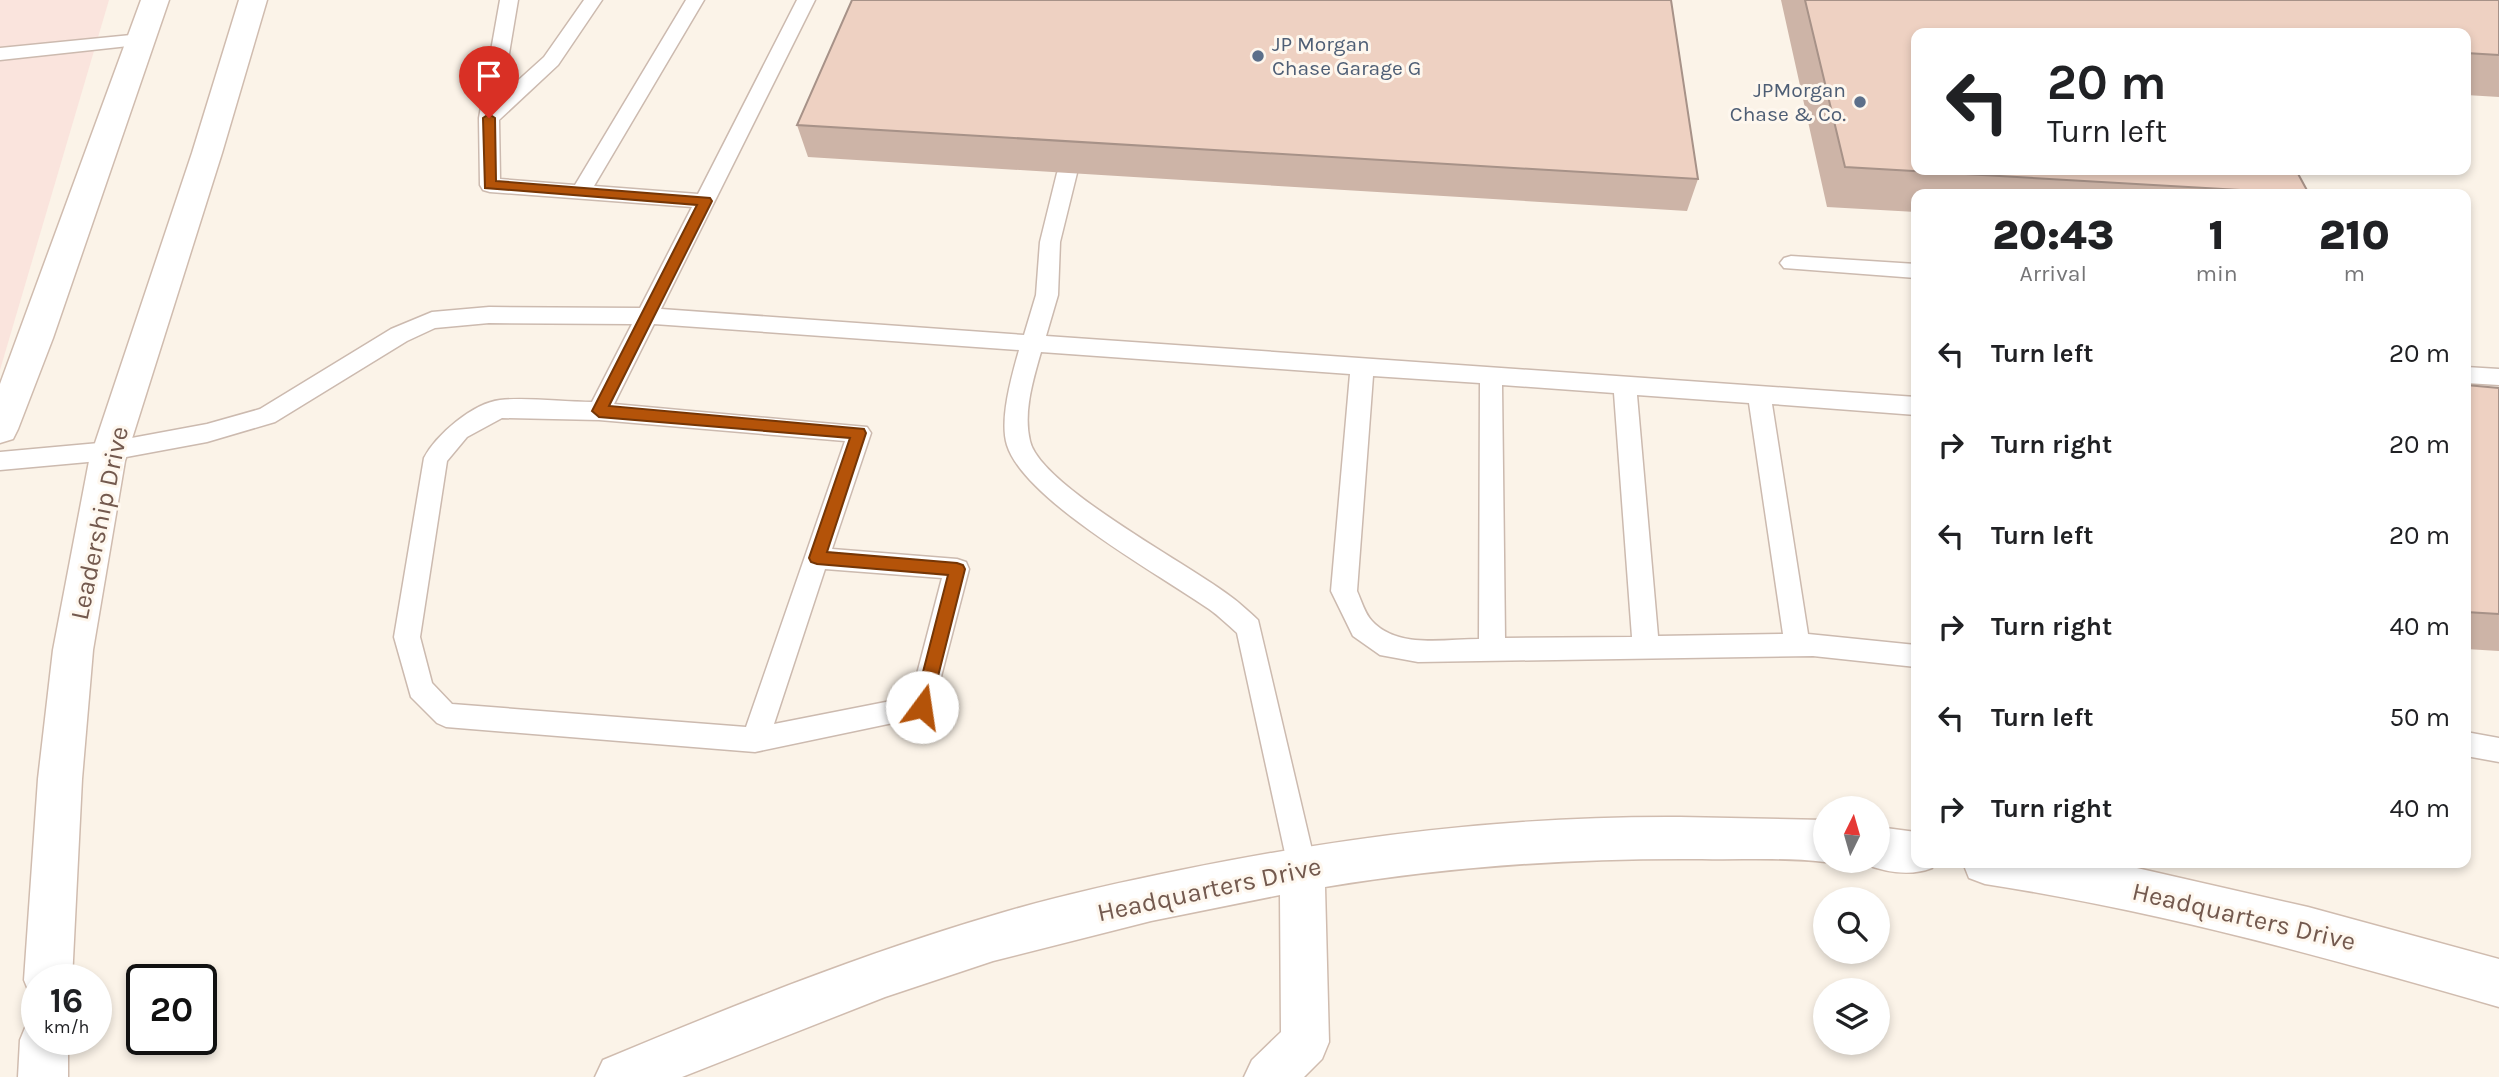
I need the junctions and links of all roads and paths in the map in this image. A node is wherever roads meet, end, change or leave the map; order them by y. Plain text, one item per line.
1 (155, 0) edge
2 (253, 0) edge
3 (509, 0) edge
4 (593, 0) edge
5 (695, 0) edge
6 (806, 0) edge
7 (141, 40) junction
8 (0, 54) edge
9 (489, 118) junction
10 (1067, 173) edge
11 (582, 190) junction
12 (705, 201) junction
13 (1791, 263) dead end
14 (1911, 271) edge
15 (648, 316) junction
16 (1032, 343) junction
17 (1362, 368) junction
18 (2471, 375) edge
19 (1491, 377) junction
20 (2499, 377) edge
21 (1625, 387) junction
22 (1759, 396) junction
23 (1911, 406) edge
24 (599, 411) junction
25 (0, 429) edge
26 (110, 451) junction
27 (0, 461) edge
28 (817, 558) junction
29 (1797, 645) junction
30 (1646, 646) junction
31 (1492, 649) junction
32 (1911, 656) edge
33 (755, 740) junction
34 (2471, 745) edge
35 (2499, 750) edge
36 (1813, 840) edge
37 (1890, 850) edge
38 (1911, 852) edge
39 (1302, 867) junction
40 (2025, 868) edge
41 (49, 964) edge
42 (2499, 983) edge
43 (44, 1055) edge
44 (43, 1077) edge
45 (620, 1077) edge
46 (1269, 1077) edge

1 - 7 street
2 - 26 street, Leadership Drive
3 - 9 lane
4 - 9 lane
5 - 11 lane
6 - 12 lane
7 - 8 lane
7 - 25 street
9 - 11 lane
10 - 16 lane
11 - 12 lane
12 - 15 lane
13 - 14 lane
15 - 16 lane
15 - 24 lane
15 - 26 lane
16 - 17 lane
16 - 39 lane
17 - 19 lane
17 - 31 lane
18 - 20 lane
19 - 21 lane
19 - 31 lane
21 - 22 lane
21 - 30 lane
22 - 23 lane
22 - 29 lane
24 - 28 lane
24 - 33 lane
26 - 27 lane
26 - 41 street, Leadership Drive
28 - 33 lane
28 - 33 lane
29 - 30 lane
29 - 32 lane
30 - 31 lane
34 - 35 lane
36 - 39 street, Headquarters Drive
37 - 38 street
39 - 45 street, Headquarters Drive
39 - 46 street
40 - 42 street, Headquarters Drive
43 - 44 street

